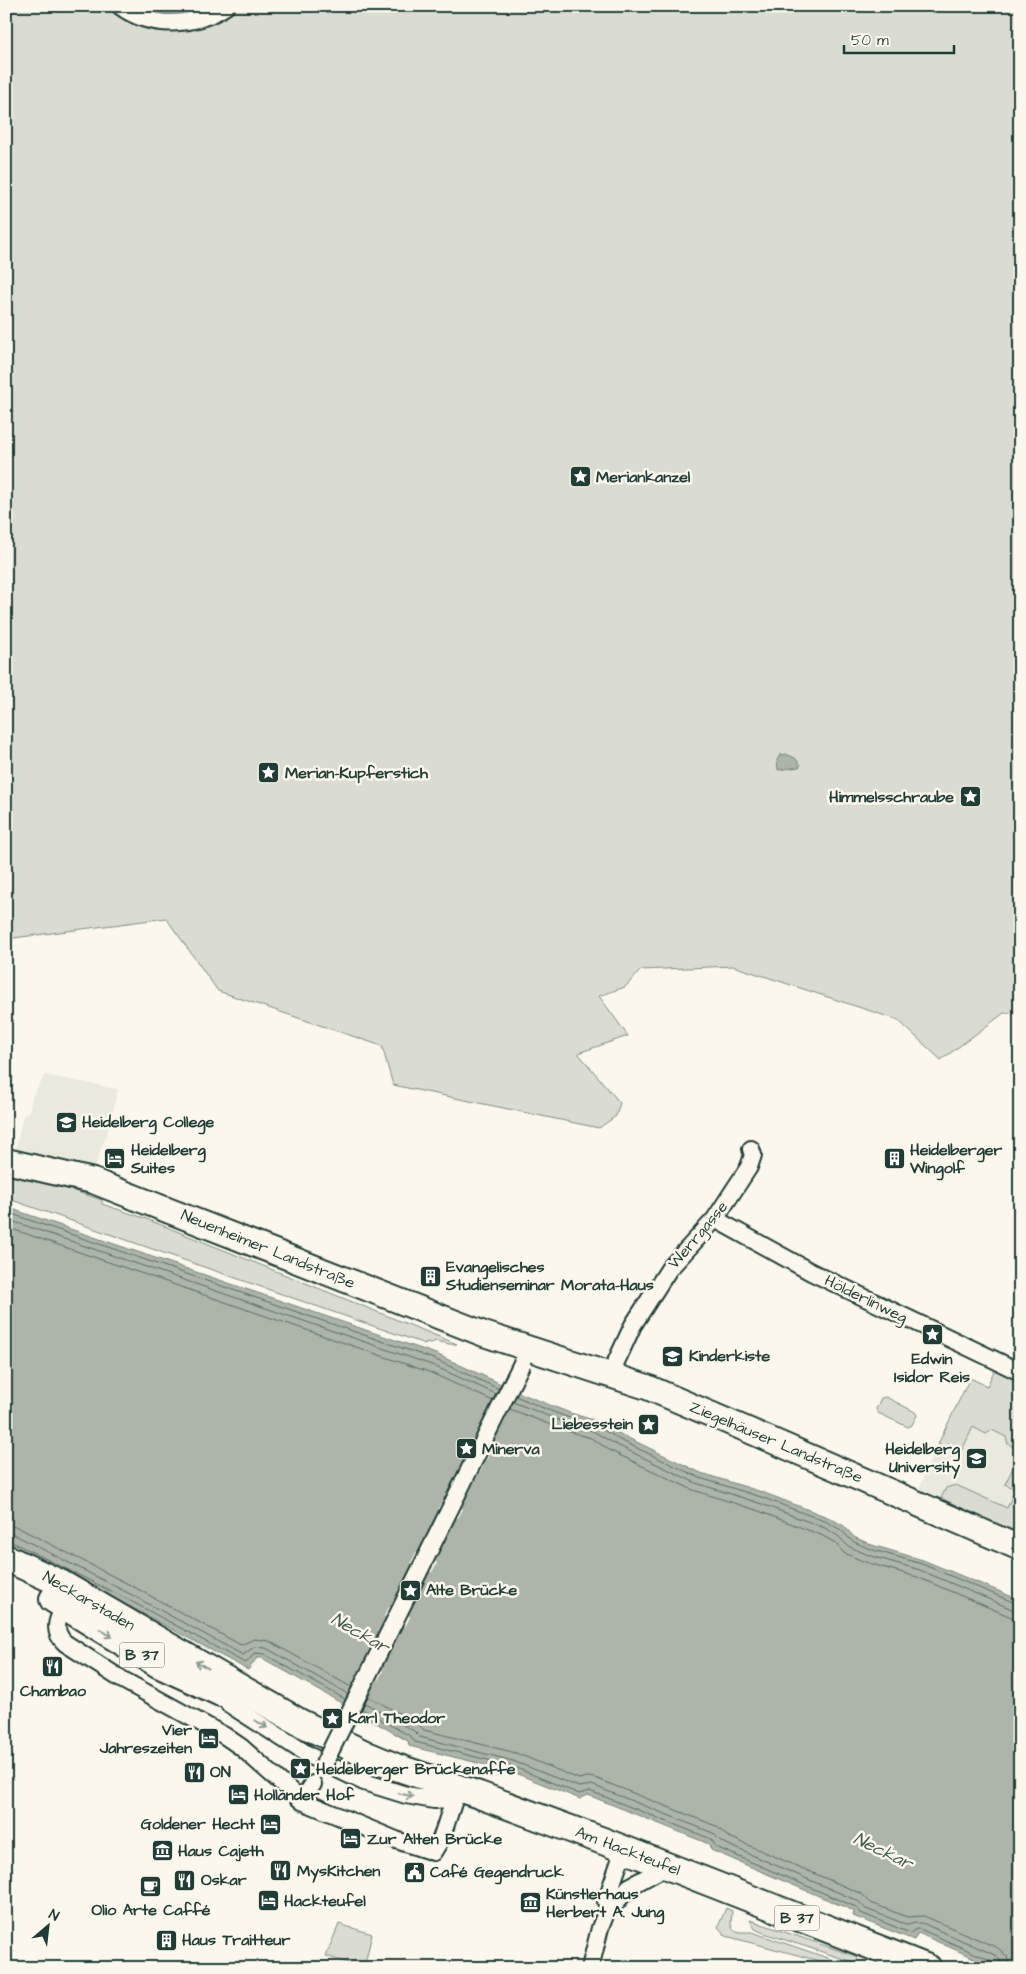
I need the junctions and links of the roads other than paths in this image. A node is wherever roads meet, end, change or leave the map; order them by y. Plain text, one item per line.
1 (120, 6) edge
2 (226, 6) edge
3 (751, 1149) dead end
4 (6, 1160) edge
5 (715, 1219) junction
6 (524, 1356) junction
7 (1020, 1372) edge
8 (610, 1375) junction
9 (1020, 1548) edge
10 (6, 1558) edge
11 (6, 1571) edge
12 (69, 1599) junction
13 (224, 1694) junction
14 (299, 1722) junction
15 (328, 1736) joint
16 (458, 1788) junction
17 (302, 1801) junction
18 (624, 1849) junction
19 (667, 1866) junction
20 (608, 1908) junction
21 (590, 1968) edge
22 (928, 1968) edge

1 - 2 street
3 - 5 street, Werrgasse
4 - 6 main road, Neuenheimer Landstraße
5 - 7 street, Hölderlinweg
5 - 8 street, Werrgasse
6 - 8 main road, Ziegelhäuser Landstraße
6 - 17 street, bridge
8 - 9 main road, Ziegelhäuser Landstraße
10 - 12 main road, Neckarstaden / B 37
11 - 12 main road, Neckarstaden / B 37
12 -> 13 main road, Neckarstaden / B 37
14 -> 12 main road, Neckarstaden / B 37
12 - 17 street
13 - 14 main road, Neckarstaden / B 37
13 -> 16 street
14 - 15 main road, Neckarstaden / B 37
15 - 16 main road, Am Hackteufel / B 37
16 - 17 street
16 - 18 main road, Am Hackteufel / B 37
18 - 19 main road, Am Hackteufel / B 37
18 - 20 street
19 - 20 street
19 - 22 main road, Am Hackteufel / B 37
20 - 21 street

